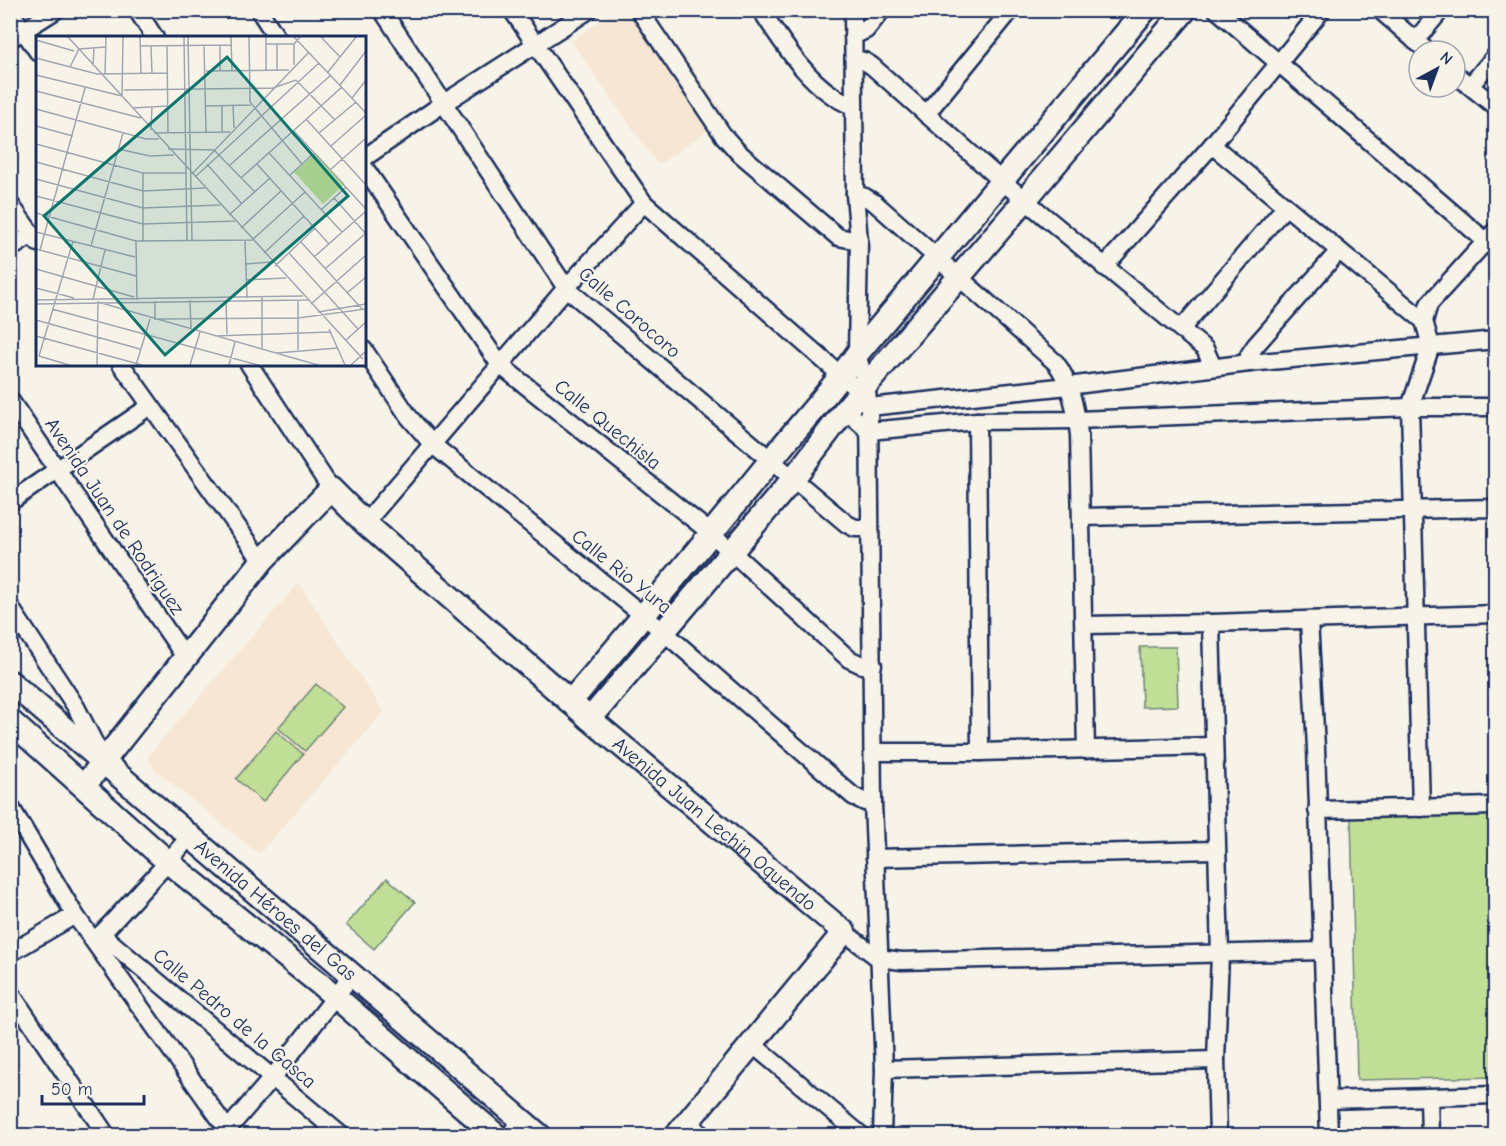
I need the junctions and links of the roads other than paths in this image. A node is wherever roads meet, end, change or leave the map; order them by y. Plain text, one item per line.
1 (56, 10) edge
2 (137, 10) edge
3 (259, 10) edge
4 (382, 10) edge
5 (512, 10) edge
6 (589, 10) edge
7 (639, 10) edge
8 (761, 10) edge
9 (853, 10) edge
10 (882, 10) edge
11 (1011, 10) edge
12 (1145, 10) edge
13 (1185, 10) edge
14 (1217, 10) edge
15 (1322, 10) edge
16 (1380, 10) edge
17 (1441, 10) edge
18 (10, 11) edge
19 (17, 35) edge
20 (154, 36) edge
21 (277, 36) edge
22 (853, 36) junction
23 (1413, 39) edge
24 (1425, 39) edge
25 (536, 45) junction
26 (36, 49) edge
27 (1496, 55) edge
28 (854, 59) junction
29 (1280, 63) junction
30 (1467, 84) edge
31 (1470, 86) junction
32 (444, 104) junction
33 (853, 106) junction
34 (1496, 107) edge
35 (926, 114) junction
36 (1212, 145) junction
37 (366, 157) edge
38 (366, 170) edge
39 (1003, 182) junction
40 (855, 194) junction
41 (1025, 200) junction
42 (644, 203) junction
43 (10, 204) edge
44 (1285, 207) junction
45 (35, 239) edge
46 (1492, 240) edge
47 (859, 241) junction
48 (10, 249) edge
49 (1338, 252) junction
50 (938, 258) junction
51 (1104, 267) junction
52 (958, 278) junction
53 (566, 288) junction
54 (1424, 321) junction
55 (1182, 328) junction
56 (1496, 340) edge
57 (1431, 346) junction
58 (366, 353) edge
59 (857, 354) junction
60 (1250, 363) junction
61 (500, 365) junction
62 (122, 366) edge
63 (250, 366) edge
64 (1212, 367) junction
65 (843, 375) junction
66 (1068, 386) junction
67 (865, 395) junction
68 (10, 400) edge
69 (150, 406) junction
70 (1410, 406) junction
71 (1496, 407) edge
72 (844, 410) junction
73 (1077, 420) junction
74 (977, 421) junction
75 (869, 431) junction
76 (433, 445) junction
77 (771, 459) junction
78 (58, 471) junction
79 (792, 479) junction
80 (331, 489) junction
81 (10, 502) edge
82 (1496, 508) edge
83 (1412, 509) junction
84 (1081, 517) junction
85 (365, 524) junction
86 (869, 528) junction
87 (712, 534) junction
88 (732, 551) junction
89 (261, 561) junction
90 (10, 607) edge
91 (1496, 614) edge
92 (645, 616) junction
93 (1415, 616) junction
94 (1309, 620) junction
95 (1211, 623) junction
96 (1084, 625) junction
97 (665, 633) junction
98 (185, 657) junction
99 (873, 665) junction
100 (10, 682) edge
101 (570, 702) junction
102 (590, 719) junction
103 (10, 721) edge
104 (1214, 746) junction
105 (1086, 750) junction
106 (873, 752) junction
107 (980, 752) junction
108 (103, 760) junction
109 (84, 786) junction
110 (873, 803) junction
111 (10, 806) edge
112 (1496, 806) edge
113 (1421, 808) junction
114 (1317, 810) junction
115 (189, 837) junction
116 (1216, 850) junction
117 (875, 858) junction
118 (168, 862) junction
119 (75, 915) junction
120 (844, 932) junction
121 (98, 937) junction
122 (1323, 951) junction
123 (10, 952) edge
124 (1220, 954) junction
125 (878, 958) junction
126 (352, 975) junction
127 (10, 992) edge
128 (336, 997) junction
129 (751, 1043) junction
130 (1216, 1060) junction
131 (884, 1069) junction
132 (273, 1077) junction
133 (1496, 1095) edge
134 (1429, 1097) junction
135 (1328, 1100) junction
136 (515, 1128) edge
137 (689, 1131) edge
138 (230, 1132) edge
139 (107, 1136) edge
140 (342, 1136) edge
141 (497, 1136) edge
142 (540, 1136) edge
143 (862, 1136) edge
144 (882, 1136) edge
145 (1218, 1136) edge
146 (1329, 1136) edge
147 (1430, 1136) edge

1 - 19 street
2 - 20 street
3 - 21 street
4 - 32 street, Calle Corocoro
5 - 25 street
6 - 25 street
7 - 47 street
8 - 33 street
9 - 22 street
10 - 22 street
11 - 35 street
12 - 39 street
13 - 41 street
14 - 29 street
15 - 29 street
16 - 23 street
17 - 24 street
18 - 19 street
19 - 26 street
22 - 28 street
25 - 32 street
25 - 42 street
27 - 31 street
28 - 33 street
28 - 35 street
29 - 36 street
29 - 46 street
30 - 31 street
31 - 34 street
32 - 37 street
32 - 53 street, Calle Corocoro
33 - 40 street
35 - 39 street
36 - 44 street
36 - 51 street
38 - 61 street, Calle Quechisla
39 - 41 street
39 - 50 street
40 - 47 street
40 - 50 street
41 - 51 street
41 - 52 street
42 - 53 street
42 - 65 street
43 - 45 street
44 - 49 street
44 - 55 street
45 - 48 street
46 - 54 street
47 - 59 street
49 - 54 street
49 - 60 street
50 - 52 street
50 - 59 street
51 - 55 street
52 - 66 street
52 - 67 street
53 - 61 street
53 - 77 street, Calle Corocoro
54 - 57 street
55 - 64 street
56 - 57 street
57 - 60 street
57 - 70 street
58 - 76 street, Calle Rio Yura
59 - 65 street
59 - 67 street
60 - 64 street
61 - 76 street
61 - 87 street, Calle Quechisla
62 - 69 street
63 - 80 street, Avenida Juan Lechin Oquendo
64 - 66 street
65 - 67 street
65 - 77 street
66 - 67 street
66 - 73 street
67 - 72 street
67 - 75 street
68 - 78 street, Avenida Juan de Rodriguez
69 - 78 street
69 - 89 street
70 - 71 street
70 - 73 street
70 - 83 street
72 - 75 street
72 - 79 street
73 - 74 street
73 - 84 street
74 - 75 street
74 - 107 street
75 - 86 street
76 - 85 street
76 - 92 street, Calle Rio Yura
77 - 79 street, Calle Corocoro
77 - 87 street
78 - 81 street
78 - 98 street, Avenida Juan de Rodriguez
79 - 86 street, Calle Corocoro
79 - 88 street
80 - 85 street, Avenida Juan Lechin Oquendo
80 - 89 street
82 - 83 street
83 - 84 street
83 - 93 street
84 - 96 street
85 - 101 street, Avenida Juan Lechin Oquendo
86 - 99 street
87 - 88 street, Calle Quechisla
87 - 92 street
88 - 97 street
88 - 99 street, Calle Quechisla
89 - 98 street
90 - 108 street
91 - 93 street
92 - 97 street, Calle Rio Yura
92 - 101 street
93 - 94 street
93 - 113 street
94 - 95 street
94 - 114 street
95 - 96 street
95 - 104 street
96 - 105 street
97 - 102 street
97 - 110 street, Calle Rio Yura
98 - 108 street
99 - 106 street
100 - 108 street, Avenida Héroes del Gas
101 - 102 street, Avenida Juan Lechin Oquendo
102 - 120 street, Avenida Juan Lechin Oquendo
103 - 109 street, Avenida Héroes del Gas
104 - 105 street
104 - 116 street
105 - 107 street
106 - 107 street
106 - 110 street
108 - 109 street
108 - 115 street, Avenida Héroes del Gas
109 - 118 street, Avenida Héroes del Gas
110 - 117 street
111 - 119 street
112 - 113 street
113 - 114 street
114 - 122 street
115 - 118 street
115 - 126 street, Avenida Héroes del Gas
116 - 117 street
116 - 124 street
117 - 125 street
118 - 121 street
118 - 128 street, Avenida Héroes del Gas
119 - 121 street
119 - 123 street
120 - 125 street, Avenida Juan Lechin Oquendo
120 - 129 street
121 - 132 street, Calle Pedro de la Gasca
121 - 138 street
122 - 124 street
122 - 135 street
124 - 125 street
124 - 130 street
125 - 131 street
126 - 128 street
126 - 136 street, Avenida Héroes del Gas
127 - 139 street
128 - 132 street
128 - 141 street, Avenida Héroes del Gas
129 - 137 street
129 - 143 street
130 - 131 street
130 - 145 street
131 - 144 street
132 - 138 street
132 - 140 street, Calle Pedro de la Gasca
133 - 134 street
134 - 135 street
134 - 147 street
135 - 146 street
136 - 142 street, Avenida Héroes del Gas

